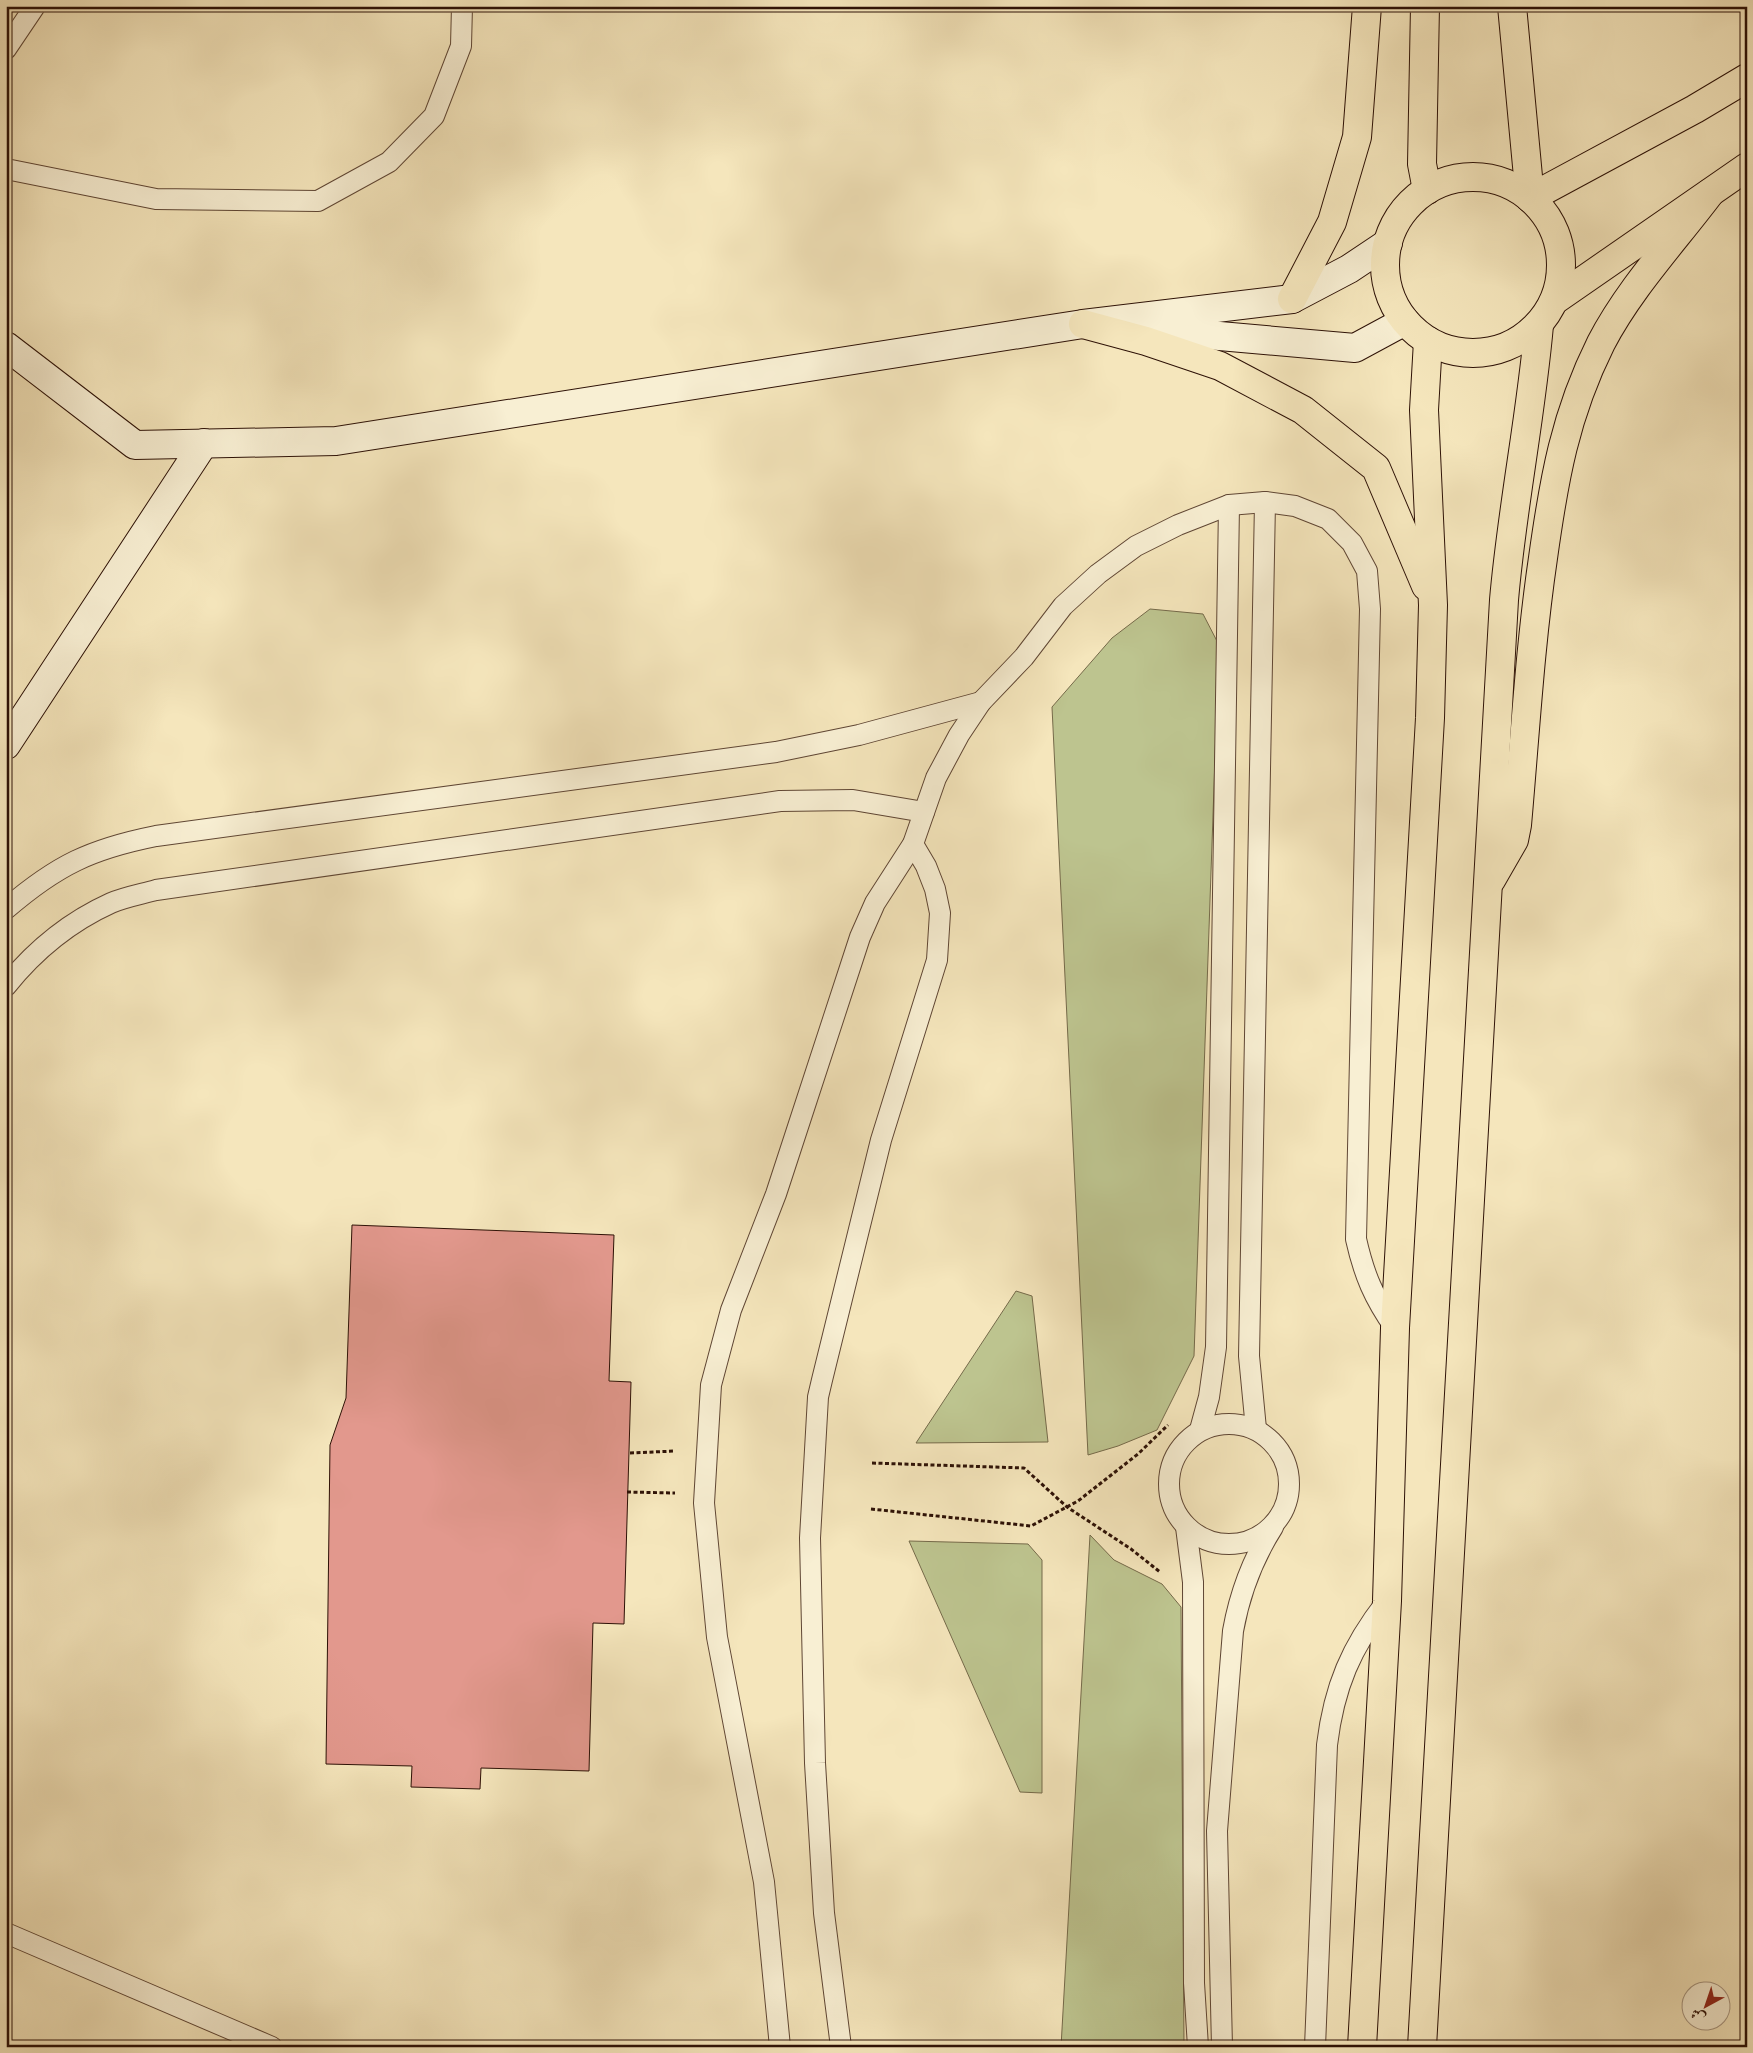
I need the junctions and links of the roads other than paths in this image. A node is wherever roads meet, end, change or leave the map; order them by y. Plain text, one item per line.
1 (35, 6) edge
2 (462, 6) edge
3 (1367, 6) edge
4 (1425, 6) edge
5 (1512, 6) edge
6 (6, 49) edge
7 (1747, 78) edge
8 (1747, 167) edge
9 (6, 169) edge
10 (1427, 190) junction
11 (1710, 193) junction
12 (1530, 198) junction
13 (1388, 243) junction
14 (1292, 299) junction
15 (1555, 300) junction
16 (1405, 321) junction
17 (1083, 324) junction
18 (1539, 325) junction
19 (1428, 341) junction
20 (6, 346) edge
21 (204, 443) junction
22 (1265, 502) junction
23 (1229, 505) junction
24 (1433, 605) junction
25 (981, 702) junction
26 (6, 745) edge
27 (924, 812) junction
28 (913, 844) junction
29 (1487, 887) junction
30 (6, 909) edge
31 (6, 986) edge
32 (1395, 1328) junction
33 (1256, 1429) junction
34 (1200, 1430) junction
35 (1186, 1527) junction
36 (1273, 1527) junction
37 (1387, 1601) junction
38 (6, 1934) edge
39 (272, 2047) edge
40 (780, 2047) edge
41 (842, 2047) edge
42 (1198, 2047) edge
43 (1222, 2047) edge
44 (1315, 2047) edge
45 (1362, 2047) edge
46 (1422, 2047) edge

1 - 6 lane
2 - 9 lane
3 - 14 main road
4 - 10 main road
5 - 12 main road
7 - 12 main road
8 - 11 main road
10 - 12 main road
10 - 13 main road
11 - 15 main road
11 - 29 main road
12 - 15 main road
13 - 14 main road
13 - 16 main road
14 - 17 main road
15 - 18 main road
16 - 17 main road
16 - 19 main road
17 - 21 main road
17 - 24 main road
18 - 19 main road
18 - 29 main road
19 - 24 main road
20 - 21 main road
21 - 26 main road
22 - 23 lane
22 - 32 lane
22 - 33 lane
23 - 25 lane
23 - 34 lane
24 - 32 main road
25 - 27 lane
25 - 30 lane
27 - 28 lane
27 - 31 lane
28 - 40 lane
28 - 41 lane
29 - 46 main road
32 - 37 main road
33 - 34 lane
33 - 36 lane
34 - 35 lane
35 - 36 lane
35 - 42 lane
36 - 43 lane
37 - 44 lane
37 - 45 main road
38 - 39 lane

